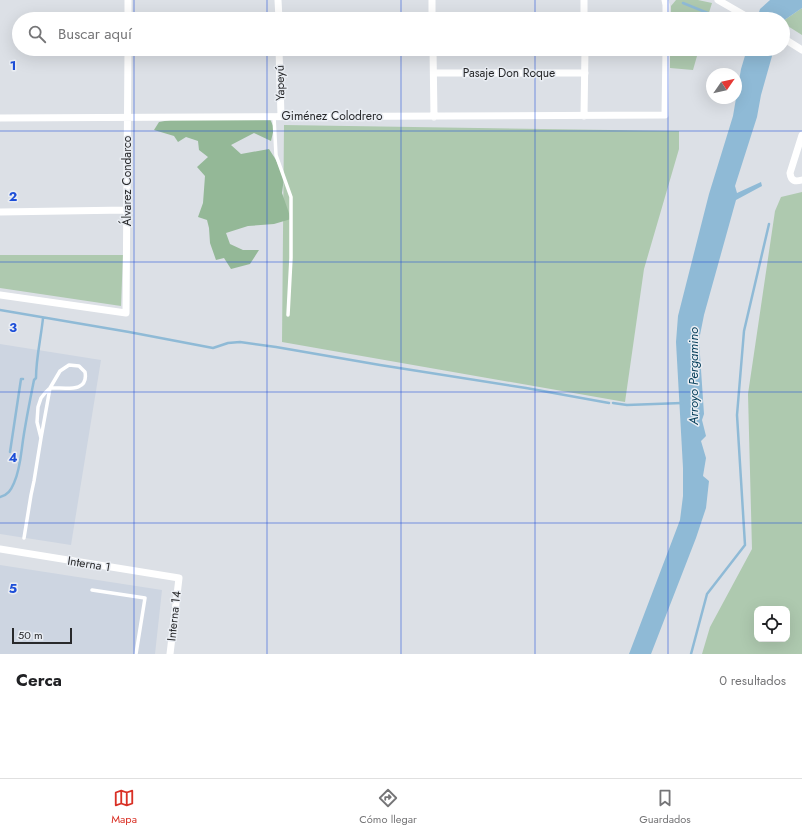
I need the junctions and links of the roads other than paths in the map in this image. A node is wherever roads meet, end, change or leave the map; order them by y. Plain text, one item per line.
1 (128, 0) edge
2 (278, 0) edge
3 (432, 0) edge
4 (584, 0) edge
5 (665, 0) edge
6 (718, 0) edge
7 (128, 12) edge
8 (279, 12) edge
9 (432, 12) edge
10 (584, 12) edge
11 (666, 12) edge
12 (740, 12) edge
13 (790, 42) edge
14 (802, 50) edge
15 (128, 56) edge
16 (279, 56) edge
17 (433, 56) edge
18 (584, 56) edge
19 (666, 56) edge
20 (434, 73) junction
21 (585, 73) junction
22 (277, 116) junction
23 (584, 116) junction
24 (434, 117) junction
25 (0, 118) edge
26 (127, 118) junction
27 (802, 135) edge
28 (800, 181) edge
29 (127, 210) junction
30 (0, 212) edge
31 (0, 295) edge
32 (288, 315) dead end
33 (50, 388) junction
34 (41, 438) junction
35 (24, 538) dead end
36 (0, 549) edge
37 (179, 578) joint
38 (92, 590) dead end
39 (136, 654) edge
40 (170, 654) edge

1 - 7 street
2 - 8 street
3 - 9 street
4 - 10 street
5 - 11 street
6 - 12 street
13 - 14 street
15 - 26 street, Álvarez Condarco
16 - 22 street, Yapeyú
17 - 20 street
18 - 21 street
19 - 23 street, Giménez Colodrero
20 - 21 street, Pasaje Don Roque
20 - 24 street
21 - 23 street
22 - 24 street, Giménez Colodrero
22 - 26 street, Giménez Colodrero
22 - 32 lane
23 - 24 street, Giménez Colodrero
25 - 26 street, Giménez Colodrero
26 - 29 street, Álvarez Condarco
27 - 28 street
29 - 30 street
29 - 31 street, Álvarez Condarco
33 - 33 lane
33 - 34 lane
33 - 34 lane
34 - 35 lane
36 - 37 street, Interna 1
37 - 40 street, Interna 14
38 - 39 lane

